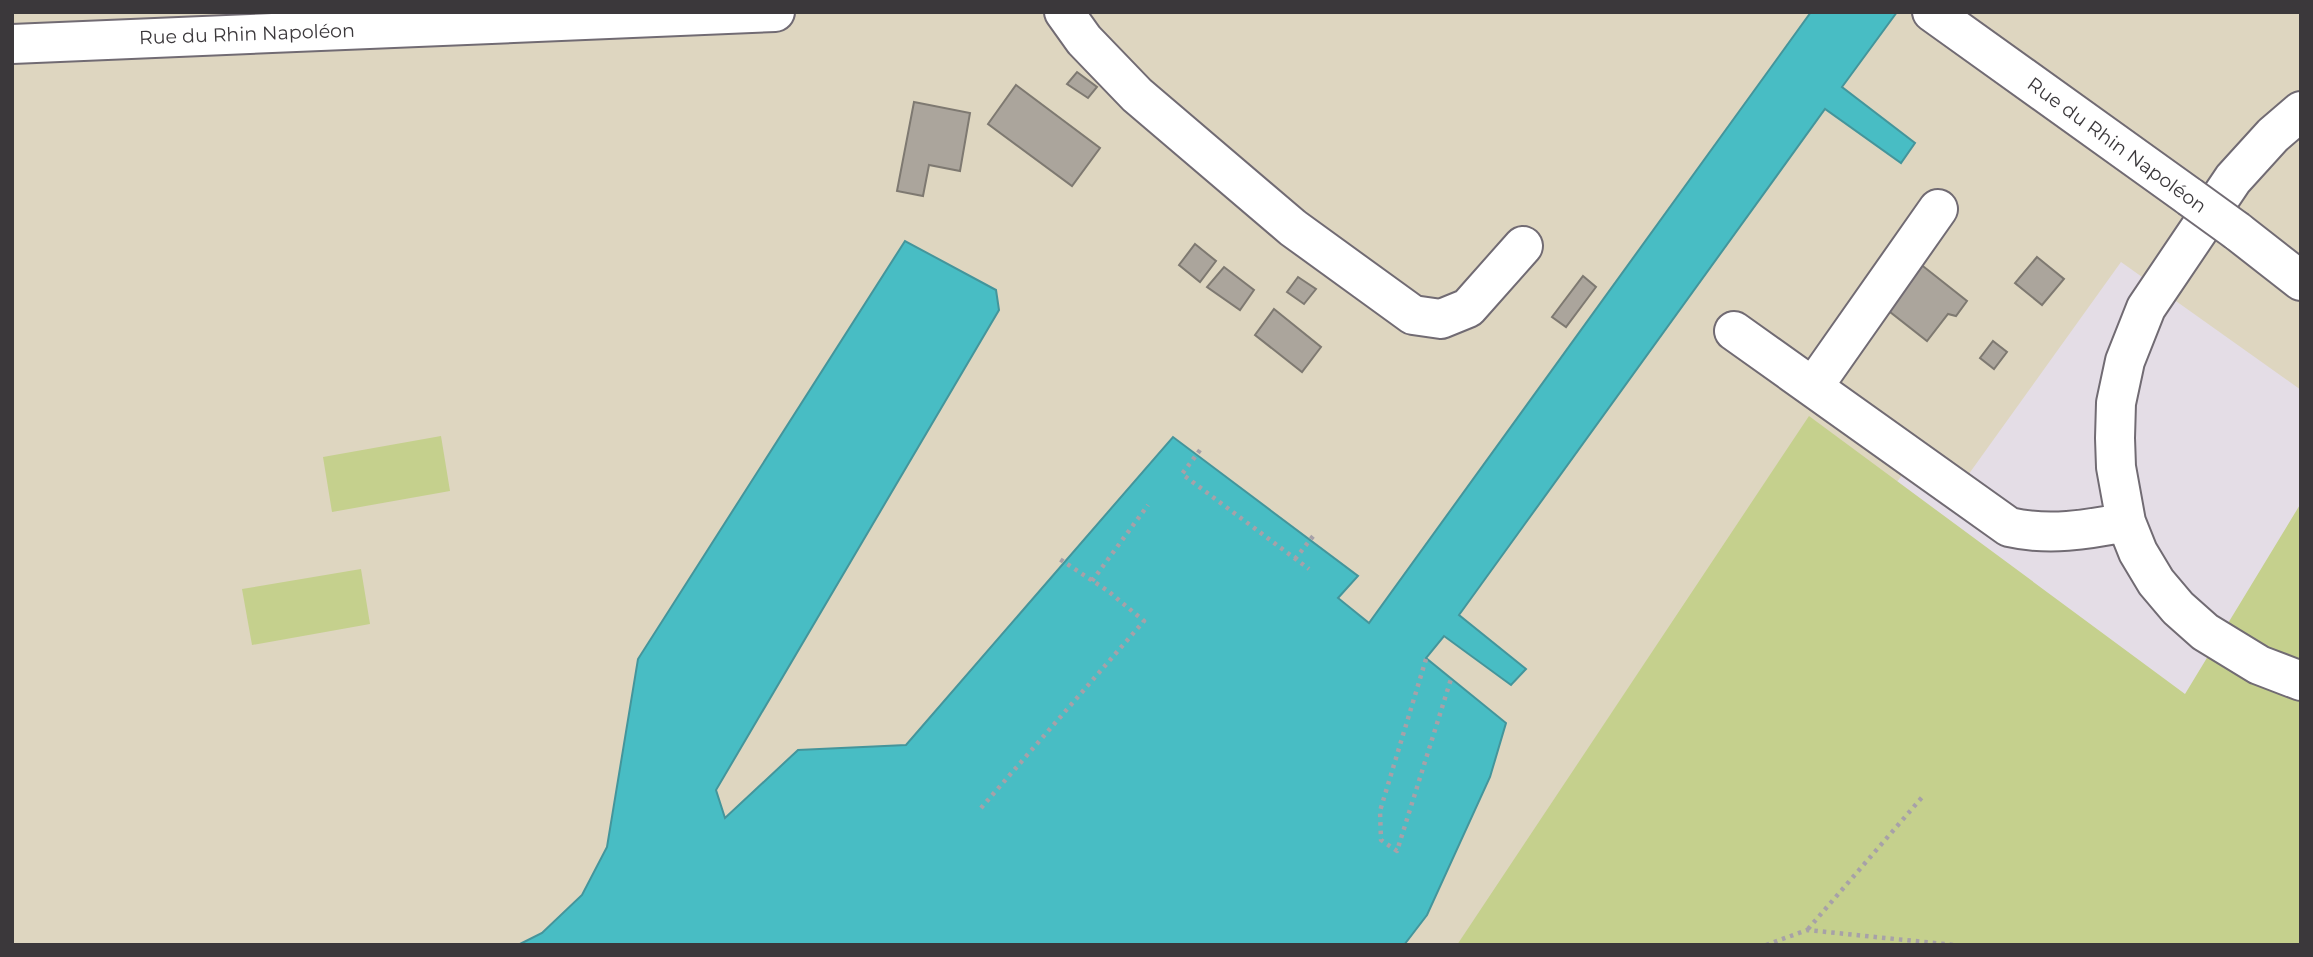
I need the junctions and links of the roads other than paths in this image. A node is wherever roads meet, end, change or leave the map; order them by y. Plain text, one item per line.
1 (775, 12) edge
2 (1064, 12) edge
3 (1932, 12) edge
4 (12, 44) edge
5 (2301, 111) edge
6 (1938, 209) dead end
7 (1523, 246) dead end
8 (2301, 281) edge
9 (1734, 331) dead end
10 (1813, 387) junction
11 (2126, 523) junction
12 (2301, 681) edge

1 - 4 street, Rue du Rhin Napoléon
2 - 7 street
3 - 8 street, Rue du Rhin Napoléon, bridge
5 - 11 street
6 - 10 street
9 - 10 street
10 - 11 street
11 - 12 street

